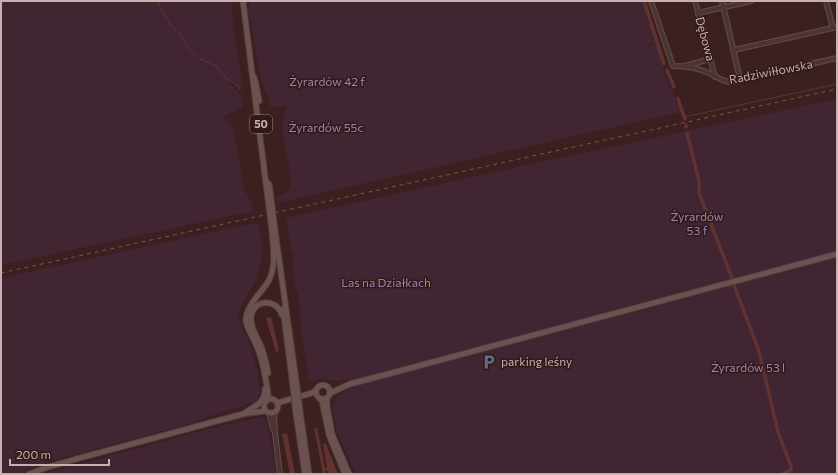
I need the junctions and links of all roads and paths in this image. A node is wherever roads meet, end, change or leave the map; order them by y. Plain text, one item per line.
1 (243, 1) edge
2 (651, 1) edge
3 (695, 1) edge
4 (722, 1) edge
5 (751, 1) edge
6 (826, 1) edge
7 (723, 7) junction
8 (698, 13) junction
9 (835, 28) edge
10 (734, 50) junction
11 (837, 58) edge
12 (710, 59) junction
13 (683, 66) junction
14 (715, 77) junction
15 (740, 79) junction
16 (273, 230) junction
17 (837, 254) edge
18 (286, 331) junction
19 (265, 378) junction
20 (350, 384) junction
21 (295, 387) junction
22 (328, 387) junction
23 (316, 390) junction
24 (328, 395) junction
25 (319, 397) junction
26 (267, 402) junction
27 (278, 405) junction
28 (248, 411) junction
29 (266, 412) junction
30 (275, 412) junction
31 (298, 413) junction
32 (243, 414) junction
33 (274, 433) junction
34 (28, 474) edge
35 (280, 474) edge
36 (305, 474) edge
37 (310, 474) edge
38 (345, 474) edge
39 (349, 474) edge

1 - 16 main road, 50, bridge
2 - 13 street, Radziwiłłowska
3 - 8 street, Dębowa
4 - 7 street
5 - 7 street
6 - 9 street
7 - 8 street
7 - 10 street
8 - 12 street, Dębowa
9 - 10 street
10 - 15 street
11 - 15 street, Radziwiłłowska
12 - 13 street, Radziwiłłowska
12 - 14 street, Dębowa
13 - 14 street, Radziwiłłowska
14 - 15 street, Radziwiłłowska
16 - 18 main road, 50
16 - 19 main road
16 - 21 main road, 50
17 - 20 main road
18 - 21 main road, 50
18 - 26 main road
19 - 26 main road
19 - 28 main road
20 - 22 main road
20 - 24 main road
21 - 31 main road, 50, bridge
22 - 23 main road
22 - 24 main road
23 - 25 main road
23 - 27 main road
24 - 25 main road
24 - 39 main road
25 - 27 main road
25 - 38 main road
26 - 27 main road
26 - 28 main road
26 - 29 main road
27 - 30 main road
28 - 32 main road
29 - 30 main road
29 - 32 main road
29 - 33 street
30 - 33 street
31 - 36 main road, 50
31 - 37 main road, 50
32 - 34 main road
33 - 35 street

